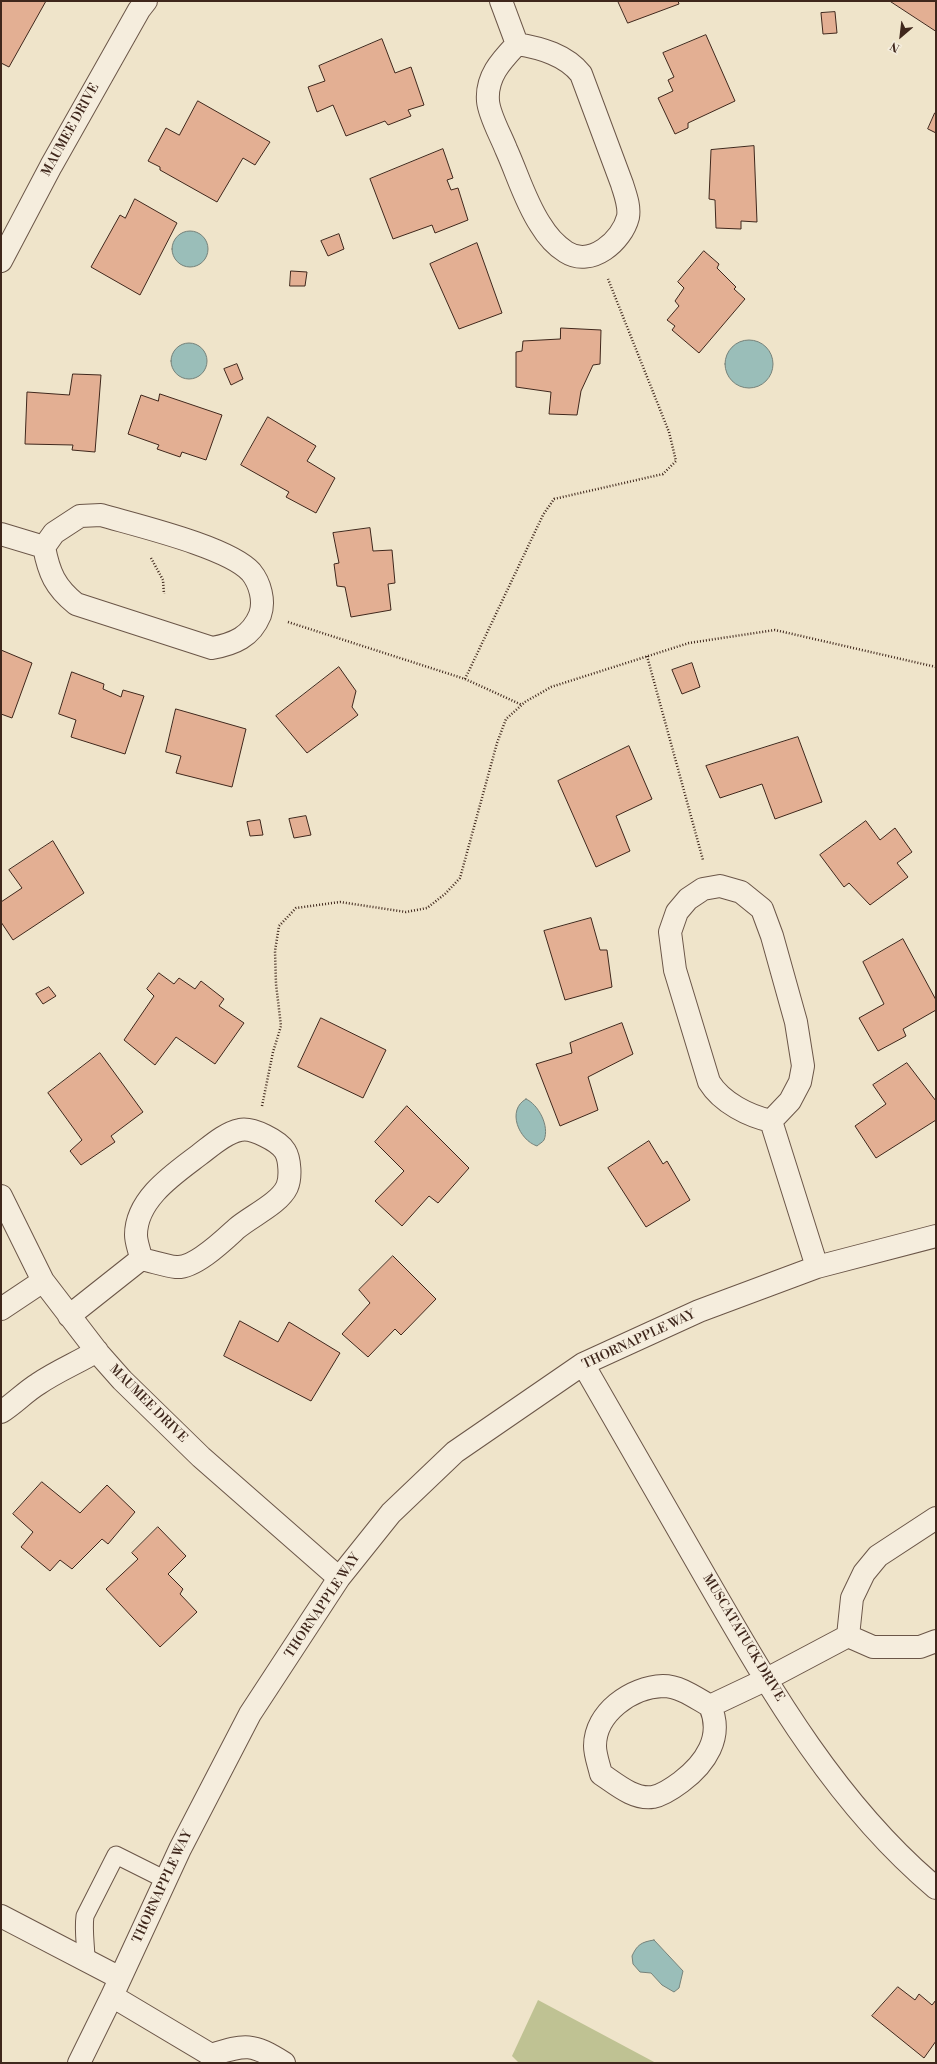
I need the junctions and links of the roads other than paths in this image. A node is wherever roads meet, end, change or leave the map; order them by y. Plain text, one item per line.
1 (146, 1) edge
2 (501, 1) edge
3 (517, 44) junction
4 (1, 261) edge
5 (1, 534) edge
6 (44, 547) junction
7 (772, 1121) junction
8 (1, 1196) edge
9 (936, 1236) edge
10 (141, 1259) junction
11 (817, 1267) junction
12 (43, 1281) junction
13 (1, 1309) edge
14 (69, 1316) junction
15 (97, 1351) junction
16 (583, 1364) junction
17 (1, 1412) edge
18 (936, 1518) edge
19 (339, 1578) junction
20 (848, 1636) junction
21 (936, 1641) edge
22 (765, 1680) junction
23 (710, 1706) junction
24 (166, 1880) junction
25 (936, 1888) edge
26 (1, 1916) edge
27 (86, 1960) junction
28 (116, 1987) junction
29 (209, 2059) edge
30 (79, 2063) edge
31 (284, 2063) edge

1 - 4 street, MAUMEE DRIVE
2 - 3 street
3 - 3 street
5 - 6 street
6 - 6 street
7 - 7 street
7 - 11 street
8 - 12 street, MAUMEE DRIVE
9 - 11 street, THORNAPPLE WAY
10 - 10 street
10 - 14 street
11 - 16 street, THORNAPPLE WAY
12 - 13 street
12 - 14 street, MAUMEE DRIVE
14 - 15 street, MAUMEE DRIVE
15 - 17 street
15 - 19 street, MAUMEE DRIVE
16 - 19 street, THORNAPPLE WAY
16 - 22 street, MUSCATATUCK DRIVE
18 - 20 street
19 - 24 street, THORNAPPLE WAY
20 - 21 street
20 - 22 street
22 - 23 street
22 - 25 street, MUSCATATUCK DRIVE
23 - 23 street
24 - 27 lane
24 - 28 street, THORNAPPLE WAY
26 - 27 street
27 - 28 street
28 - 29 street
28 - 30 street, THORNAPPLE WAY
29 - 31 street

